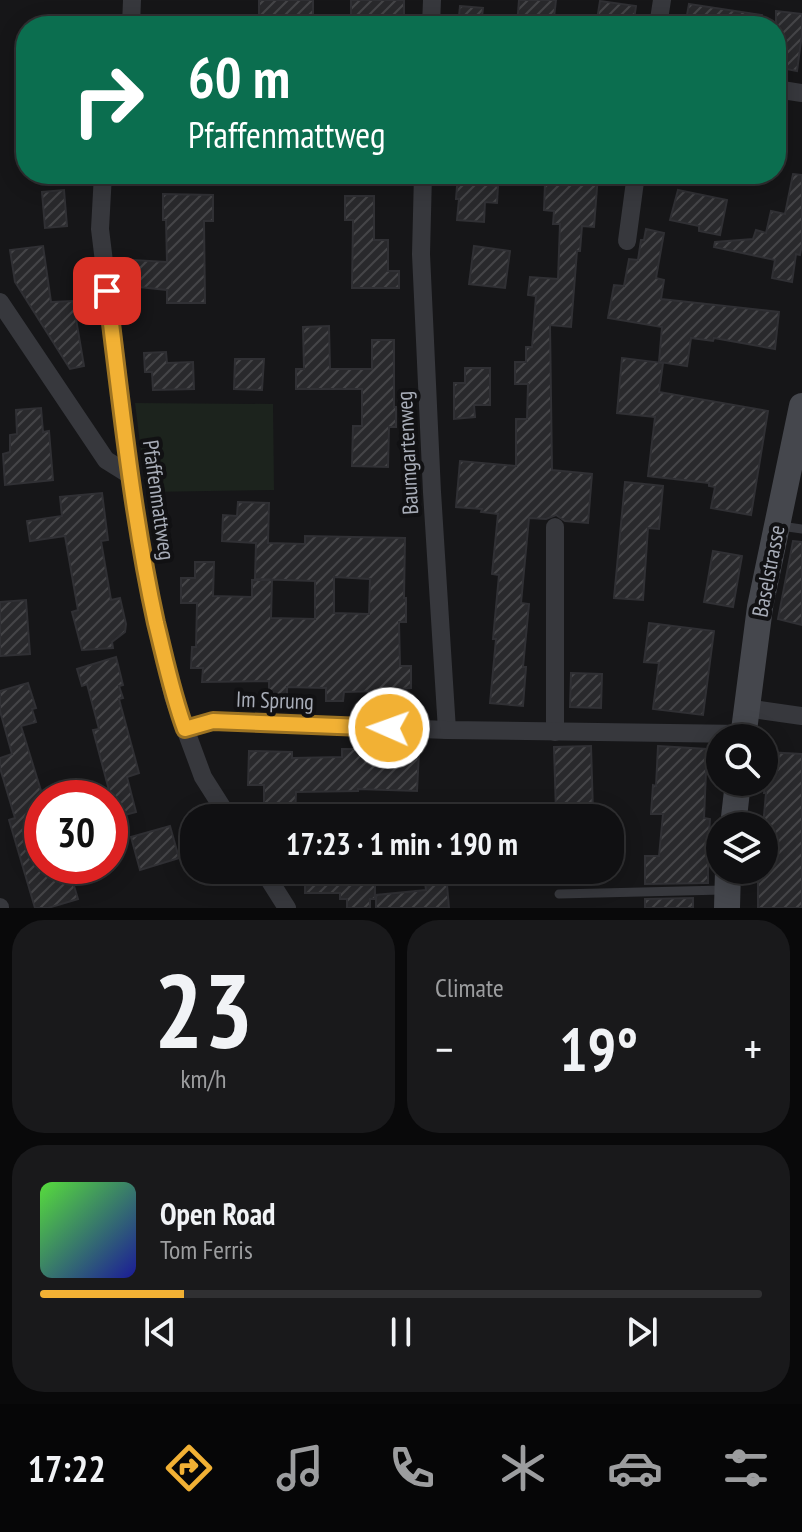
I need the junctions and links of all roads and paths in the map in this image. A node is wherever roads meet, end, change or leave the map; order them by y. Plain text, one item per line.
1 (102, 184) edge
2 (423, 184) edge
3 (635, 184) edge
4 (627, 241) dead end
5 (0, 302) edge
6 (802, 406) edge
7 (130, 475) junction
8 (555, 527) dead end
9 (790, 527) edge
10 (746, 708) junction
11 (802, 716) edge
12 (744, 724) edge
13 (185, 729) junction
14 (447, 730) junction
15 (555, 732) junction
16 (706, 735) edge
17 (220, 804) edge
18 (272, 884) edge
19 (727, 889) edge
20 (559, 894) dead end
21 (287, 908) edge

1 - 7 street, Pfaffenmattweg
2 - 14 street, Baumgartenweg
3 - 4 street
5 - 7 street
6 - 9 street, Baselstrasse
7 - 13 street, Pfaffenmattweg
8 - 15 street
9 - 10 street, Baselstrasse
10 - 11 street
10 - 12 street, Baselstrasse
13 - 14 street, Im Sprung
13 - 17 street, Pfaffenmattweg
14 - 15 street, Im Sprung
15 - 16 street, Im Sprung
18 - 21 street
19 - 20 lane

